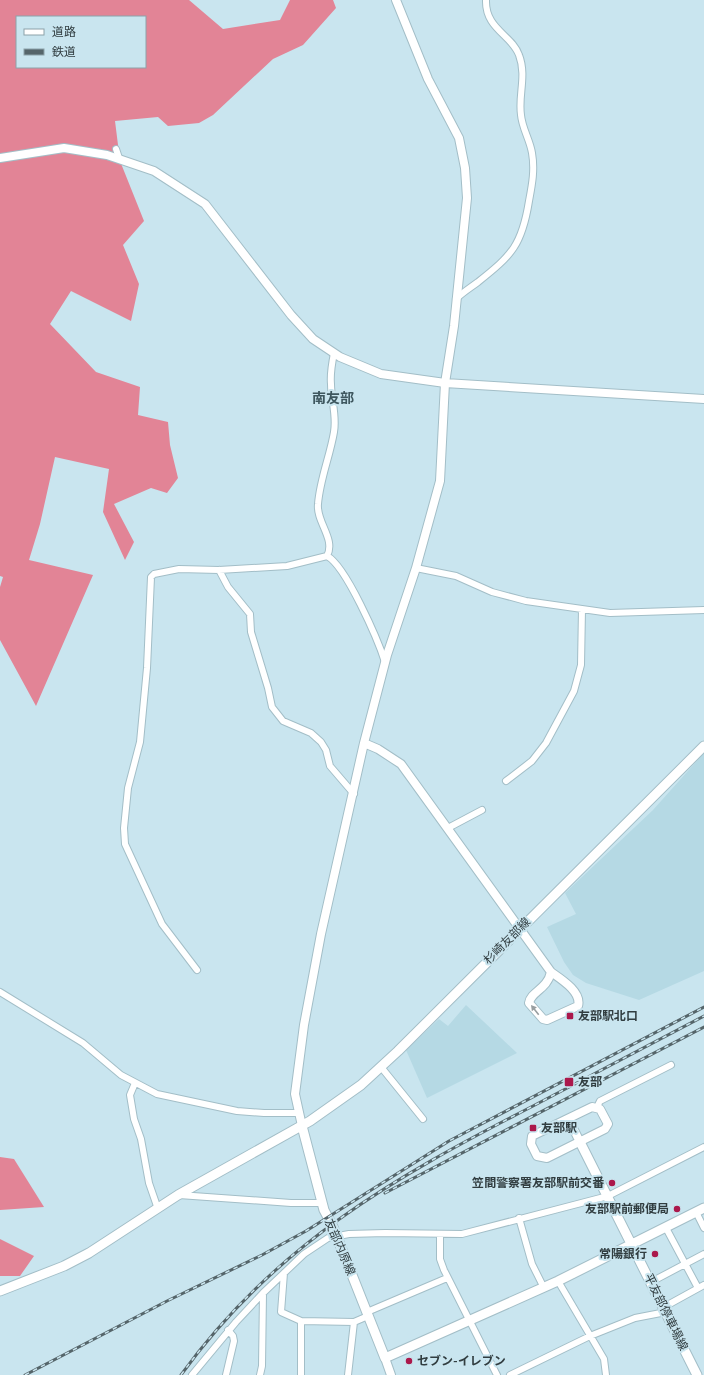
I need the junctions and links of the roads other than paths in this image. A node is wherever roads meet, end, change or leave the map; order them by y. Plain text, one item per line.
1 (396, 0) edge
2 (486, 0) edge
3 (116, 149) dead end
4 (0, 158) edge
5 (119, 158) junction
6 (456, 299) junction
7 (334, 353) junction
8 (444, 383) junction
9 (704, 399) edge
10 (327, 556) junction
11 (416, 568) junction
12 (219, 570) junction
13 (582, 609) junction
14 (704, 610) edge
15 (385, 662) junction
16 (364, 744) junction
17 (704, 746) edge
18 (506, 781) dead end
19 (354, 794) junction
20 (482, 810) dead end
21 (448, 828) junction
22 (520, 929) junction
23 (197, 970) dead end
24 (551, 972) junction
25 (561, 979) junction
26 (548, 982) junction
27 (0, 992) edge
28 (671, 1065) dead end
29 (381, 1067) junction
30 (135, 1083) junction
31 (597, 1107) junction
32 (298, 1113) junction
33 (423, 1119) dead end
34 (569, 1120) junction
35 (302, 1126) junction
36 (580, 1142) junction
37 (704, 1147) edge
38 (178, 1195) junction
39 (608, 1196) junction
40 (322, 1203) junction
41 (158, 1208) junction
42 (700, 1210) edge
43 (519, 1218) junction
44 (666, 1228) junction
45 (704, 1228) edge
46 (440, 1234) junction
47 (336, 1235) junction
48 (633, 1245) junction
49 (704, 1254) edge
50 (685, 1263) junction
51 (284, 1273) junction
52 (448, 1278) junction
53 (558, 1281) junction
54 (651, 1282) junction
55 (704, 1285) edge
56 (544, 1288) junction
57 (698, 1288) junction
58 (0, 1291) edge
59 (263, 1293) junction
60 (665, 1310) junction
61 (367, 1314) junction
62 (301, 1321) junction
63 (470, 1321) junction
64 (354, 1322) junction
65 (228, 1330) junction
66 (590, 1336) junction
67 (385, 1358) junction
68 (192, 1375) edge
69 (226, 1375) edge
70 (260, 1375) edge
71 (301, 1375) edge
72 (348, 1375) edge
73 (391, 1375) edge
74 (497, 1375) edge
75 (510, 1375) edge
76 (606, 1375) edge
77 (697, 1375) edge

1 - 6 street
2 - 6 street
3 - 5 street
4 - 5 street
5 - 7 street
6 - 8 street
7 - 8 street
7 - 10 street
8 - 9 street
8 - 11 street
10 - 12 street
10 - 15 street
11 - 13 street
11 - 15 street
12 - 19 street
12 - 23 street
13 - 14 street
13 - 18 street
15 - 16 street
16 - 19 street
16 - 21 street
17 - 22 main road, 杉崎友部線
19 - 32 street
20 - 21 street
21 - 22 street
22 - 24 street
22 - 29 main road, 杉崎友部線
24 - 25 street
24 - 26 street
25 - 26 street
25 -> 26 street
27 - 30 street
28 - 31 street
29 - 33 street
29 - 35 main road, 杉崎友部線
30 - 32 street
30 - 41 street
31 - 34 street
31 - 36 street
32 - 35 street
34 - 36 street
34 - 36 street
35 - 38 main road
35 - 40 main road, 友部内原線
36 - 39 main road, 平友部停車場線
37 - 39 street
38 - 40 street
38 - 41 main road
39 - 43 street
39 - 48 main road, 平友部停車場線
40 - 47 main road, 友部内原線
41 - 58 main road
42 - 44 main road
42 - 45 street
43 - 46 street
43 - 56 street
44 - 48 main road
44 - 50 street
46 - 47 street
46 - 52 street
47 - 51 street
47 - 61 main road, 友部内原線
48 - 53 main road
48 - 54 main road, 平友部停車場線
49 - 50 street
50 - 54 street
50 - 57 street
51 - 59 street
51 - 62 street
52 - 61 street
52 - 63 street
53 - 56 main road
53 - 66 street
54 - 60 main road, 平友部停車場線
55 - 57 street
56 - 63 main road
57 - 60 street
59 - 65 street
59 - 70 street
60 - 66 street
60 - 77 main road, 平友部停車場線
61 - 64 street
61 - 67 main road, 友部内原線
62 - 64 street
62 - 71 street
63 - 67 main road
63 - 74 street
64 - 72 street
65 - 68 street
65 - 69 street
66 - 75 street
66 - 76 street
67 - 73 street

